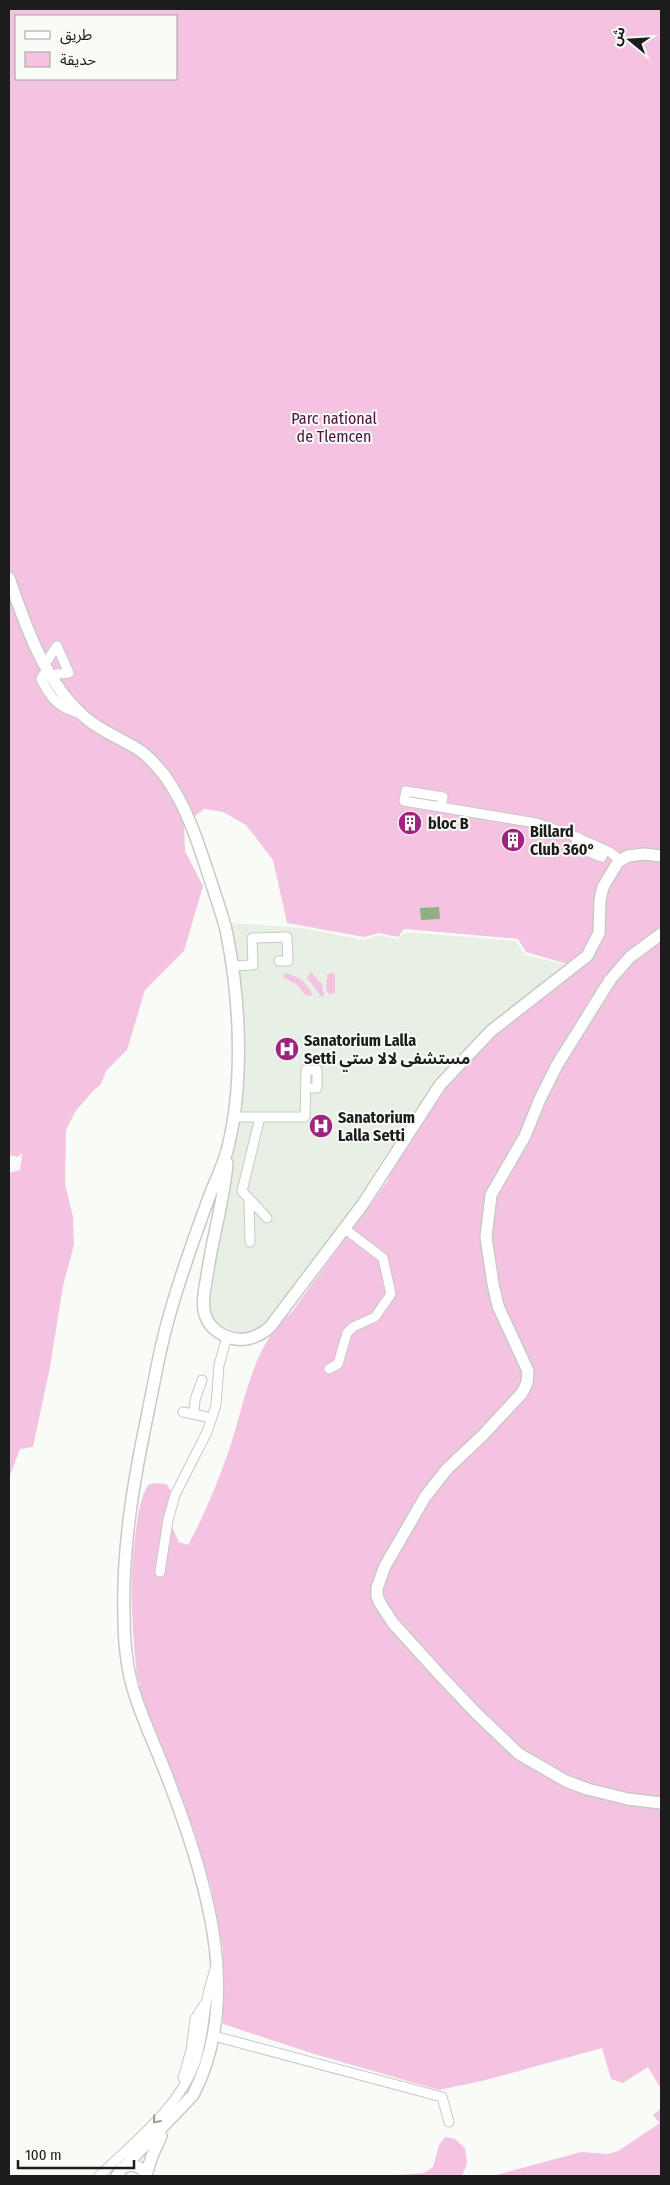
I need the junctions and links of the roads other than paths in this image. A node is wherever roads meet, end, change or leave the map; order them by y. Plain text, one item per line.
1 (9, 578) edge
2 (441, 807) dead end
3 (661, 856) edge
4 (620, 860) junction
5 (661, 934) edge
6 (279, 961) dead end
7 (232, 966) junction
8 (306, 1088) dead end
9 (233, 1117) junction
10 (260, 1117) junction
11 (228, 1148) junction
12 (250, 1200) junction
13 (267, 1218) dead end
14 (345, 1229) junction
15 (250, 1242) dead end
16 (227, 1337) junction
17 (329, 1369) dead end
18 (202, 1380) dead end
19 (183, 1412) dead end
20 (194, 1414) junction
21 (212, 1418) junction
22 (160, 1572) dead end
23 (661, 1803) edge
24 (216, 1964) junction
25 (214, 2036) junction
26 (176, 2114) junction
27 (449, 2122) dead end
28 (118, 2173) edge
29 (99, 2176) edge
30 (147, 2176) edge

1 - 7 main road
2 - 4 street
3 - 4 main road
4 - 14 main road
5 - 23 main road
6 - 7 street
7 - 9 main road
8 - 10 street
9 - 10 street
9 - 11 main road
10 - 12 street
11 - 16 main road
11 - 24 main road
12 - 13 street
12 - 15 street
14 - 16 main road
14 - 17 street
16 - 21 street
18 - 20 street
19 - 20 street
20 - 21 street
21 - 22 street
24 - 25 main road
24 -> 29 street
25 - 26 main road
25 - 27 street
26 - 28 main road
26 - 30 main road
28 - 30 main road

